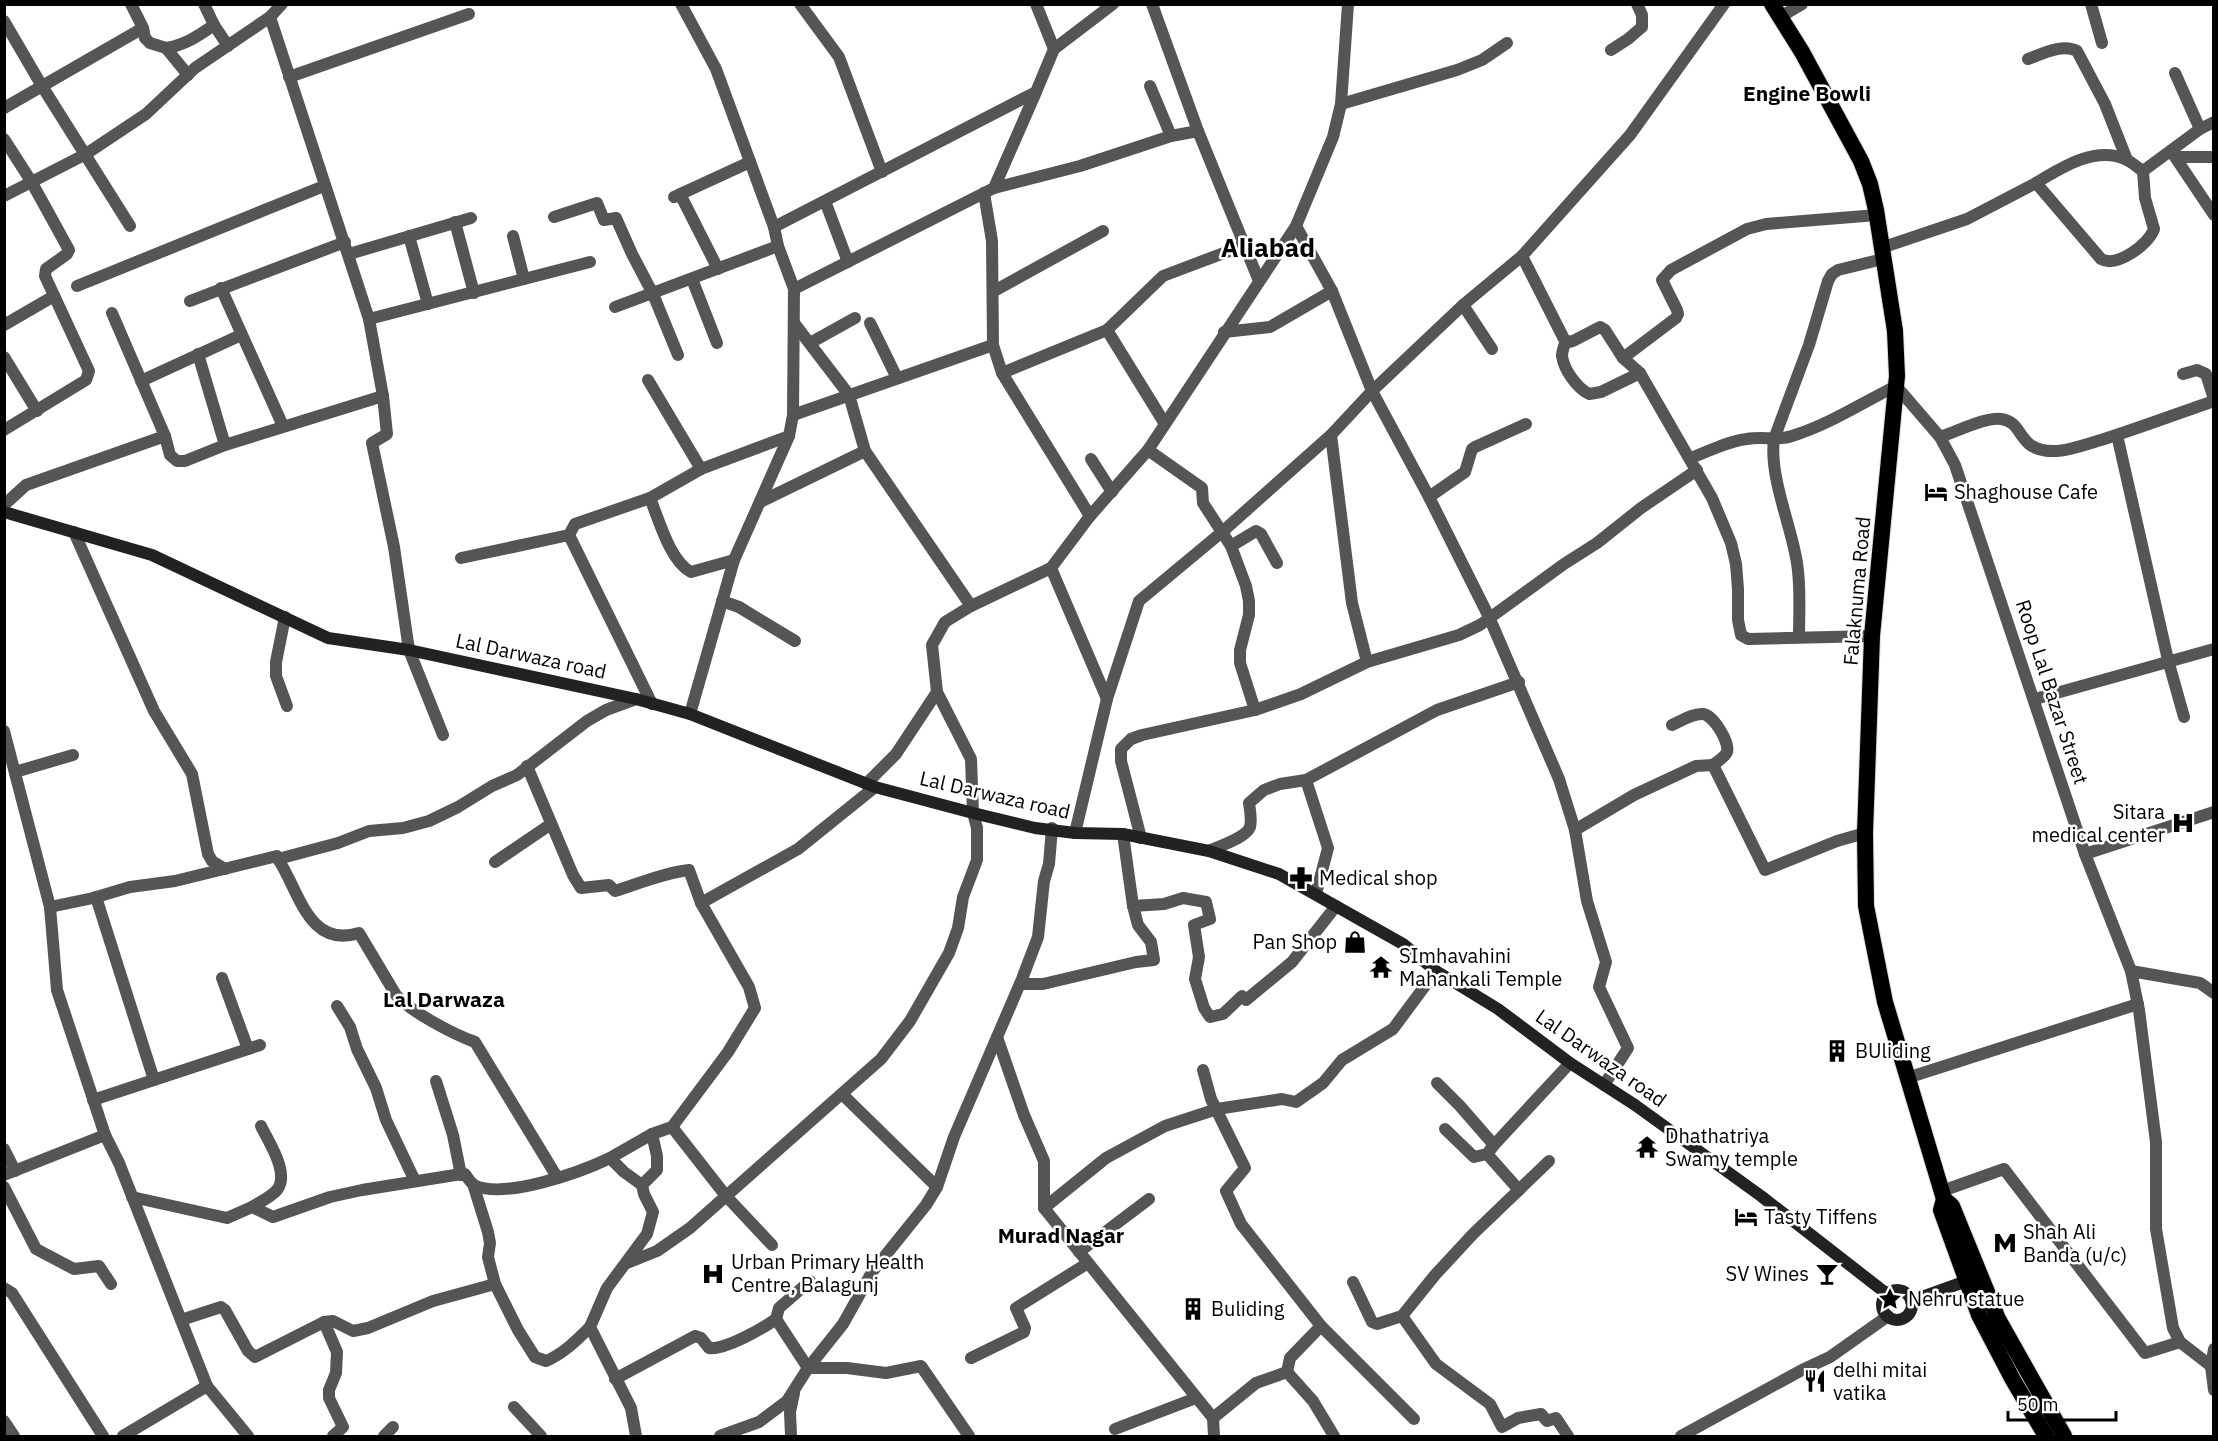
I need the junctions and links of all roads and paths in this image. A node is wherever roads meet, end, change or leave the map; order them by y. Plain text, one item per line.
1 (131, 4) edge
2 (204, 4) edge
3 (282, 4) edge
4 (681, 4) edge
5 (800, 4) edge
6 (1036, 4) edge
7 (1113, 4) edge
8 (1152, 4) edge
9 (1348, 4) edge
10 (1636, 4) edge
11 (1802, 4) edge
12 (2091, 4) edge
13 (1721, 6) edge
14 (1776, 11) edge
15 (469, 14) dead end
16 (270, 18) junction
17 (4, 21) edge
18 (214, 25) junction
19 (143, 28) junction
20 (1507, 43) dead end
21 (2102, 43) dead end
22 (228, 46) junction
23 (166, 48) junction
24 (1054, 49) junction
25 (1611, 50) dead end
26 (2028, 59) dead end
27 (2175, 73) dead end
28 (188, 75) junction
29 (289, 77) junction
30 (42, 86) junction
31 (1150, 86) dead end
32 (1036, 92) junction
33 (1341, 104) junction
34 (4, 108) edge
35 (2214, 122) edge
36 (2200, 129) junction
37 (1198, 131) junction
38 (1171, 135) junction
39 (4, 139) edge
40 (86, 154) junction
41 (2173, 154) junction
42 (2214, 157) edge
43 (2127, 160) junction
44 (750, 162) junction
45 (2143, 171) junction
46 (882, 172) junction
47 (31, 181) junction
48 (2036, 183) junction
49 (324, 186) junction
50 (989, 191) junction
51 (4, 196) edge
52 (825, 201) junction
53 (1876, 215) junction
54 (2214, 215) edge
55 (554, 217) dead end
56 (471, 218) dead end
57 (455, 222) junction
58 (130, 226) dead end
59 (1296, 226) junction
60 (774, 227) junction
61 (1103, 231) dead end
62 (409, 236) junction
63 (513, 237) dead end
64 (1245, 245) junction
65 (778, 246) junction
66 (347, 248) junction
67 (1882, 253) junction
68 (1522, 256) junction
69 (590, 262) dead end
70 (848, 262) junction
71 (718, 269) junction
72 (524, 279) junction
73 (692, 279) junction
74 (1259, 280) junction
75 (77, 286) dead end
76 (221, 288) junction
77 (794, 289) junction
78 (994, 291) junction
79 (1332, 291) junction
80 (474, 292) junction
81 (653, 294) junction
82 (54, 296) junction
83 (190, 301) dead end
84 (428, 304) junction
85 (1463, 305) junction
86 (615, 307) dead end
87 (112, 314) dead end
88 (855, 318) dead end
89 (369, 319) junction
90 (794, 323) junction
91 (870, 323) dead end
92 (4, 325) edge
93 (1107, 330) junction
94 (1224, 332) junction
95 (241, 334) junction
96 (1566, 341) junction
97 (717, 343) dead end
98 (810, 344) junction
99 (993, 345) junction
100 (1492, 349) dead end
101 (198, 354) junction
102 (678, 355) dead end
103 (4, 357) edge
104 (1623, 358) junction
105 (1002, 373) junction
106 (1640, 373) junction
107 (2183, 374) dead end
108 (897, 378) junction
109 (648, 380) dead end
110 (141, 381) junction
111 (1896, 386) junction
112 (1372, 391) junction
113 (849, 395) junction
114 (383, 396) junction
115 (2214, 400) edge
116 (37, 411) junction
117 (794, 415) junction
118 (1165, 424) junction
119 (1526, 424) dead end
120 (283, 426) junction
121 (4, 430) edge
122 (1331, 435) junction
123 (2117, 435) junction
124 (165, 436) junction
125 (789, 436) junction
126 (1941, 437) junction
127 (1774, 440) junction
128 (225, 445) junction
129 (1148, 450) junction
130 (865, 451) junction
131 (1691, 458) junction
132 (1090, 459) dead end
133 (701, 469) junction
134 (1697, 470) junction
135 (1112, 492) junction
136 (1429, 497) junction
137 (650, 498) junction
138 (760, 502) junction
139 (4, 505) edge
140 (4, 512) edge
141 (1090, 516) junction
142 (74, 532) junction
143 (1222, 532) junction
144 (569, 535) junction
145 (1231, 546) junction
146 (461, 558) dead end
147 (734, 560) junction
148 (1277, 563) dead end
149 (1051, 568) junction
150 (722, 601) junction
151 (971, 606) junction
152 (1489, 617) junction
153 (285, 618) junction
154 (1872, 636) junction
155 (1799, 637) junction
156 (795, 641) dead end
157 (2214, 649) edge
158 (409, 650) junction
159 (2168, 660) junction
160 (1367, 662) junction
161 (1519, 682) junction
162 (937, 692) junction
163 (636, 699) junction
164 (1107, 699) junction
165 (2034, 699) junction
166 (652, 704) junction
167 (287, 706) dead end
168 (1255, 710) junction
169 (690, 714) junction
170 (2184, 717) dead end
171 (1672, 726) dead end
172 (4, 730) edge
173 (443, 735) dead end
174 (73, 755) dead end
175 (1713, 765) junction
176 (527, 766) junction
177 (15, 772) junction
178 (1306, 780) junction
179 (871, 785) junction
180 (2214, 812) edge
181 (973, 813) junction
182 (551, 824) junction
183 (1052, 828) junction
184 (1575, 830) junction
185 (1076, 833) junction
186 (1864, 833) junction
187 (1123, 834) junction
188 (1141, 838) junction
189 (1209, 851) junction
190 (2085, 854) junction
191 (278, 859) junction
192 (495, 862) dead end
193 (225, 869) junction
194 (1316, 894) junction
195 (96, 897) junction
196 (701, 903) junction
197 (1133, 906) junction
198 (1336, 906) junction
199 (50, 907) junction
200 (1436, 971) junction
201 (2131, 972) junction
202 (222, 978) dead end
203 (1020, 984) junction
204 (2214, 993) edge
205 (2138, 1004) junction
206 (337, 1006) dead end
207 (997, 1037) junction
208 (1570, 1063) junction
209 (1203, 1070) dead end
210 (1907, 1078) junction
211 (154, 1080) junction
212 (436, 1081) dead end
213 (1437, 1083) dead end
214 (1604, 1085) junction
215 (842, 1094) junction
216 (93, 1100) junction
217 (1217, 1109) junction
218 (261, 1126) dead end
219 (672, 1126) junction
220 (1445, 1129) dead end
221 (652, 1134) junction
222 (105, 1135) junction
223 (4, 1149) edge
224 (1490, 1149) junction
225 (610, 1158) junction
226 (1549, 1161) dead end
227 (10, 1173) edge
228 (461, 1175) junction
229 (557, 1177) junction
230 (415, 1181) junction
231 (473, 1184) junction
232 (642, 1185) junction
233 (4, 1187) edge
234 (937, 1187) junction
235 (1519, 1190) junction
236 (1943, 1195) junction
237 (132, 1197) junction
238 (726, 1197) junction
239 (1149, 1199) dead end
240 (252, 1207) junction
241 (1044, 1208) junction
242 (772, 1245) dead end
243 (1079, 1252) junction
244 (627, 1263) junction
245 (1088, 1263) junction
246 (1972, 1278) junction
247 (810, 1281) dead end
248 (1353, 1282) dead end
249 (111, 1284) dead end
250 (495, 1284) junction
251 (4, 1288) edge
252 (1887, 1294) junction
253 (1911, 1301) junction
254 (1402, 1316) junction
255 (1888, 1316) junction
256 (776, 1319) junction
257 (181, 1320) junction
258 (324, 1322) junction
259 (1321, 1326) junction
260 (590, 1327) junction
261 (2180, 1342) junction
262 (2214, 1349) edge
263 (971, 1358) dead end
264 (2211, 1366) junction
265 (808, 1368) junction
266 (1287, 1372) junction
267 (615, 1379) junction
268 (207, 1386) junction
269 (2214, 1390) edge
270 (794, 1393) junction
271 (1196, 1398) junction
272 (514, 1407) dead end
273 (1213, 1418) junction
274 (1413, 1419) dead end
275 (4, 1420) edge
276 (393, 1427) dead end
277 (1115, 1429) dead end
278 (14, 1437) edge
279 (103, 1437) edge
280 (123, 1437) edge
281 (248, 1437) edge
282 (333, 1437) edge
283 (384, 1437) edge
284 (541, 1437) edge
285 (636, 1437) edge
286 (720, 1437) edge
287 (791, 1437) edge
288 (969, 1437) edge
289 (1214, 1437) edge
290 (1334, 1437) edge
291 (1569, 1437) edge
292 (1681, 1437) edge
293 (2046, 1437) edge
294 (2064, 1437) edge

1 - 19 street
2 - 18 street
3 - 16 street
4 - 44 street
5 - 46 street
6 - 24 street
7 - 24 street
8 - 37 street
9 - 33 street
10 - 25 street
11 - 14 street
12 - 21 street
13 - 68 street
14 - 53 highway, Falaknuma Road
15 - 29 street
16 - 22 street
16 - 29 street
17 - 30 street
18 - 22 street
18 - 23 street
19 - 23 street
19 - 30 street
20 - 33 street
22 - 28 street
23 - 28 street
24 - 32 street
26 - 43 street
27 - 36 street
28 - 40 street
29 - 49 street
30 - 34 street
30 - 40 street
31 - 38 street
32 - 46 street
32 - 50 street
33 - 59 street
35 - 36 street
36 - 41 street
37 - 38 street
37 - 64 street
38 - 50 street
39 - 47 street
40 - 47 street
40 - 58 street
41 - 42 street
41 - 45 street
41 - 54 street
43 - 45 street
43 - 48 street
44 - 60 street
44 - 71 street
45 - 48 street
46 - 52 street
47 - 51 street
47 - 82 street
48 - 67 street
49 - 66 street
49 - 75 street
50 - 70 street
50 - 78 street
52 - 60 street
52 - 70 street
53 - 67 highway, Falaknuma Road
53 - 104 street
55 - 81 street
56 - 57 street
57 - 62 street
57 - 80 street
59 - 74 street
59 - 79 street
60 - 65 street
61 - 78 street
62 - 66 street
62 - 84 street
63 - 72 street
64 - 74 street
64 - 93 street
65 - 71 street
65 - 77 street
66 - 76 street
66 - 89 street
67 - 111 highway, Falaknuma Road
67 - 127 street
68 - 85 street
68 - 96 street
69 - 72 street
70 - 77 street
71 - 73 street
72 - 80 street
73 - 81 street
73 - 97 street
74 - 94 street
76 - 83 street
76 - 95 street
77 - 90 street
78 - 99 street
79 - 94 street
79 - 112 street
80 - 84 street
81 - 86 street
81 - 102 street
82 - 92 street
82 - 116 street
84 - 89 street
85 - 100 street
85 - 112 street
87 - 110 street
88 - 98 street
89 - 114 street
90 - 98 street
90 - 117 street
91 - 108 street
93 - 105 street
93 - 118 street
94 - 118 street
95 - 101 street
95 - 120 street
96 - 104 street
96 - 106 street
98 - 113 street
99 - 105 street
99 - 108 street
101 - 110 street
101 - 128 street
103 - 116 street
104 - 106 street
105 - 141 street
106 - 131 street
107 - 115 street
108 - 113 street
109 - 133 street
110 - 124 street
111 - 126 street, Roop Lal Bazar Street
111 - 127 street
111 - 154 highway, Falaknuma Road
112 - 122 street
112 - 136 street
113 - 117 street
113 - 130 street
114 - 120 street
114 - 158 street
115 - 123 street
116 - 121 street
117 - 125 street
118 - 129 street
119 - 136 street
120 - 128 street
122 - 143 street
122 - 160 street
123 - 126 street
123 - 159 street
124 - 128 street
124 - 139 street
125 - 133 street
125 - 138 street
126 - 165 street, Roop Lal Bazar Street
127 - 131 street
127 - 155 street
129 - 135 street
129 - 143 street
130 - 138 street
130 - 151 street
131 - 134 street
132 - 135 street
133 - 137 street
134 - 152 street
134 - 155 street
135 - 141 street
136 - 152 street
137 - 144 street
137 - 147 street
138 - 147 street
140 - 142 main road, Lal Darwaza road
141 - 149 street
142 - 153 main road, Lal Darwaza road
142 - 193 street
143 - 145 street
143 - 164 street
144 - 146 street
144 - 166 street
145 - 148 street
145 - 168 street
147 - 150 street
149 - 151 street
149 - 164 street
150 - 156 street
150 - 169 street
151 - 162 street
152 - 160 street
152 - 161 street
153 - 158 main road, Lal Darwaza road
153 - 167 street
154 - 155 street
154 - 186 highway, Falaknuma Road
157 - 159 street
158 - 163 main road, Lal Darwaza road
158 - 173 street
159 - 165 street
159 - 170 street
160 - 168 street
161 - 178 street
161 - 184 street
162 - 179 street
162 - 181 street
163 - 166 main road, Lal Darwaza road
163 - 176 street
164 - 185 street
165 - 190 street, Roop Lal Bazar Street
166 - 169 main road, Lal Darwaza road
168 - 188 street
169 - 179 main road, Lal Darwaza road
171 - 175 street
172 - 177 street
174 - 177 street
175 - 184 street
175 - 186 street
176 - 182 street
176 - 191 street
177 - 199 street
178 - 189 street
178 - 194 street
179 - 181 main road, Lal Darwaza road
179 - 196 street
180 - 190 street
181 - 183 main road, Lal Darwaza road
181 - 215 street
182 - 192 street
182 - 196 street
183 - 185 main road, Lal Darwaza road
183 - 203 street
184 - 214 street
185 - 187 main road, Lal Darwaza road
186 - 210 highway, Falaknuma Road
187 - 188 main road, Lal Darwaza road
187 - 197 street
188 - 189 main road, Lal Darwaza road
189 - 194 main road, Lal Darwaza road
190 - 201 street, Roop Lal Bazar Street
191 - 193 street
191 - 229 street
193 - 195 street
194 - 198 main road, Lal Darwaza road
195 - 199 street
195 - 211 street
196 - 219 street
197 - 198 street
197 - 203 street
198 - 200 main road, Lal Darwaza road
199 - 216 street
200 - 208 main road, Lal Darwaza road
200 - 217 street
201 - 204 street
201 - 205 street, Roop Lal Bazar Street
202 - 211 street
203 - 207 street
205 - 210 street
205 - 261 street, Roop Lal Bazar Street
206 - 230 street
207 - 234 street
207 - 241 street
208 - 214 main road, Lal Darwaza road
208 - 224 street
209 - 217 street
210 - 236 highway, Falaknuma Road
211 - 216 street
212 - 228 street
213 - 224 street
214 - 252 main road, Lal Darwaza road
215 - 234 street
215 - 238 street
216 - 222 street
217 - 241 street
217 - 259 street
218 - 240 street
219 - 221 street
219 - 238 street
220 - 224 street
221 - 225 street
221 - 232 street
222 - 227 street
222 - 237 street
223 - 227 street
224 - 235 street
225 - 229 street
225 - 232 street
226 - 235 street
228 - 230 street
228 - 231 street
229 - 231 street
230 - 240 street
231 - 250 street
232 - 244 street
233 - 249 street
234 - 265 street
235 - 254 street
236 - 246 highway, Falaknuma Road
236 - 261 street
237 - 240 street
237 - 257 street
238 - 242 street
238 - 244 street
239 - 243 street
241 - 243 street
243 - 245 street
244 - 260 street
245 - 263 street
245 - 271 street
246 - 253 main road
246 - 293 highway
246 - 294 highway
247 - 256 street
248 - 254 street
250 - 258 street
250 - 260 street
251 - 279 street
252 - 253 main road
252 - 255 main road
253 - 255 main road
254 - 291 street
255 - 292 street
256 - 265 street
256 - 267 street
257 - 258 street
257 - 268 street
258 - 282 street
259 - 266 street
259 - 274 street
260 - 267 street
261 - 264 street
262 - 264 street
264 - 269 street
265 - 270 street
265 - 288 street
266 - 273 street
266 - 290 street
267 - 285 street
268 - 280 street
268 - 281 street
270 - 286 street
270 - 287 street
271 - 273 street
271 - 277 street
272 - 284 street
273 - 289 street
275 - 278 street
276 - 283 street

